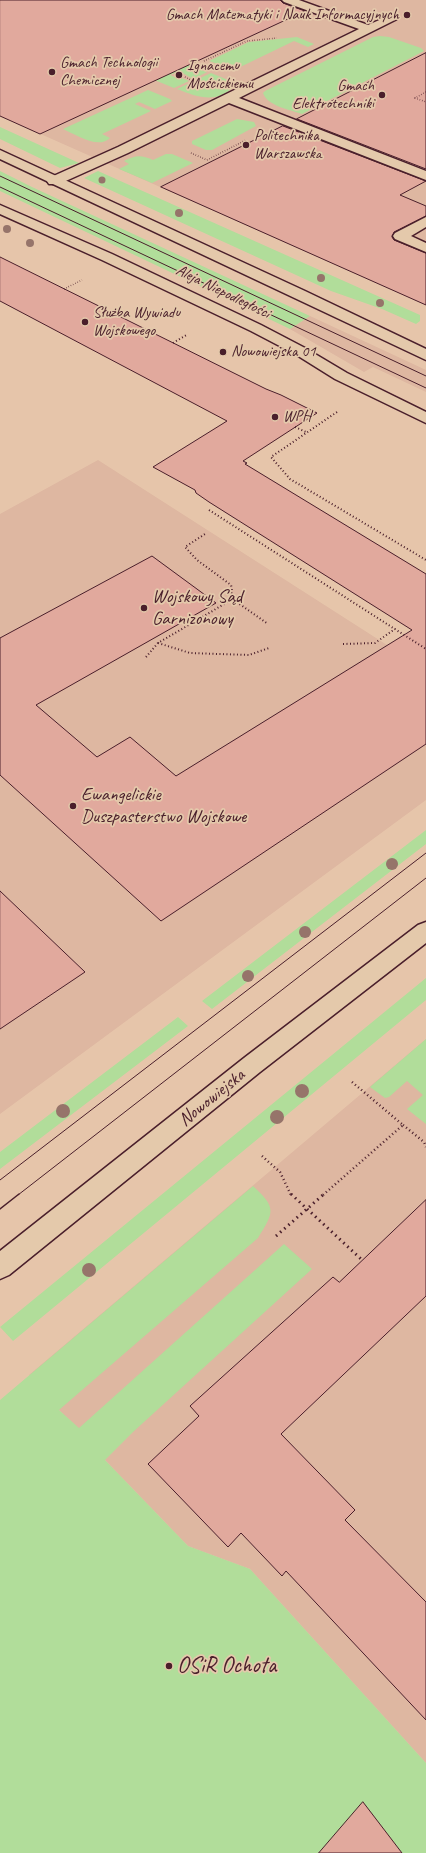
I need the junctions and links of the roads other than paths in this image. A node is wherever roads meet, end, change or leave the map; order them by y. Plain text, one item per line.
1 (288, 0) edge
2 (393, 17) dead end
3 (369, 28) junction
4 (228, 98) junction
5 (0, 154) edge
6 (426, 176) edge
7 (54, 181) junction
8 (0, 209) edge
9 (426, 221) edge
10 (426, 248) edge
11 (426, 355) edge
12 (426, 418) edge
13 (426, 931) edge
14 (0, 1267) edge

1 - 3 main road
2 - 3 main road
3 - 4 main road
4 - 6 main road
4 - 7 main road
5 - 7 main road, Aleja Niepodległości
7 - 11 main road, Aleja Niepodległości
8 - 12 main road, Aleja Niepodległości
9 - 10 main road
13 - 14 main road, Nowowiejska

